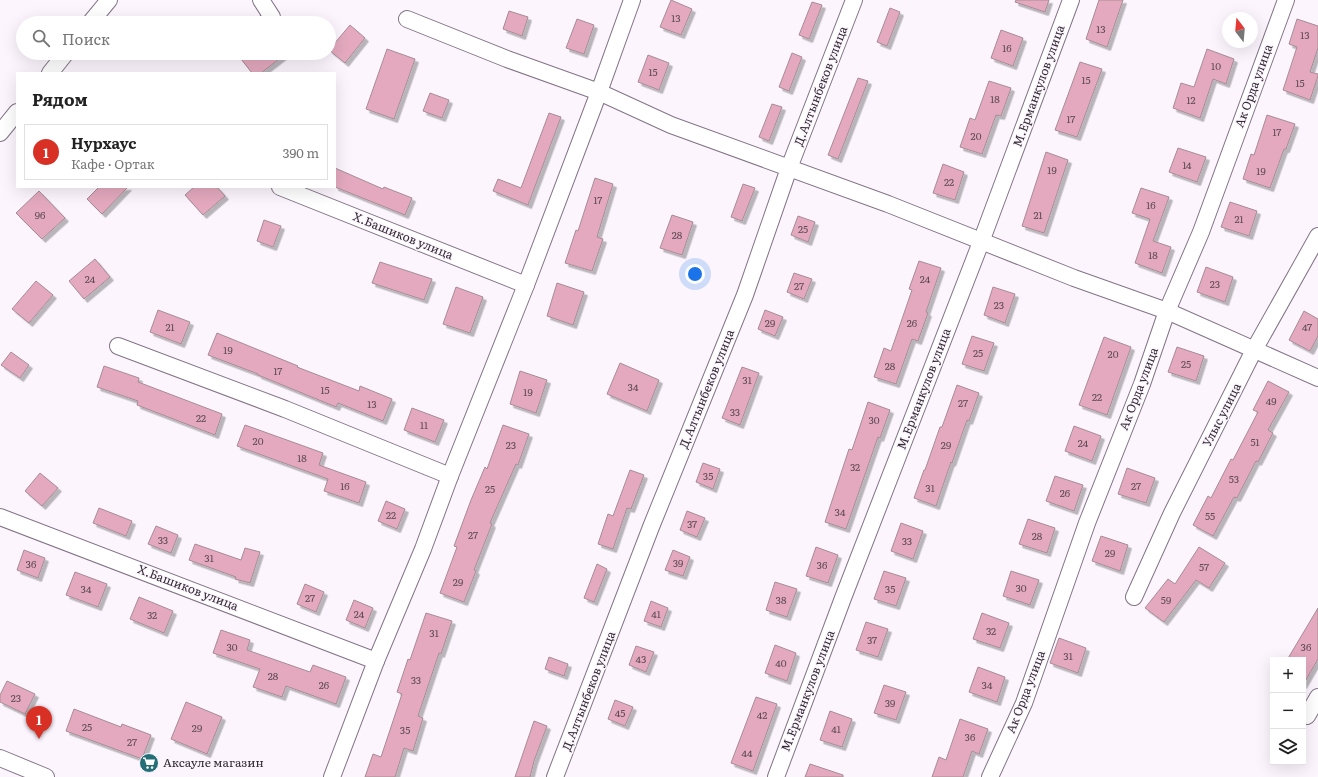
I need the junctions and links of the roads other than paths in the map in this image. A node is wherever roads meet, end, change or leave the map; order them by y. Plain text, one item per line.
1 (109, 0) edge
2 (261, 0) edge
3 (632, 0) edge
4 (854, 0) edge
5 (1071, 0) edge
6 (1286, 0) edge
7 (96, 16) edge
8 (271, 16) edge
9 (408, 19) dead end
10 (60, 60) edge
11 (51, 72) edge
12 (599, 92) junction
13 (16, 113) edge
14 (0, 133) edge
15 (789, 168) junction
16 (283, 188) edge
17 (1318, 236) edge
18 (981, 242) junction
19 (526, 285) junction
20 (1168, 311) junction
21 (118, 346) dead end
22 (1254, 350) junction
23 (1318, 378) edge
24 (450, 476) junction
25 (0, 517) edge
26 (1134, 597) dead end
27 (376, 661) junction
28 (1318, 697) edge
29 (1307, 716) dead end
30 (0, 758) edge
31 (46, 777) edge
32 (332, 777) edge
33 (556, 777) edge
34 (776, 777) edge
35 (990, 777) edge

1 - 7 street
2 - 8 street
3 - 12 street
4 - 15 street, Д.Алтынбеков улица
5 - 18 street, М.Ерманкулов улица
6 - 20 street, Ак Орда улица
9 - 12 street
10 - 11 street
12 - 15 street
12 - 19 street
13 - 14 street
15 - 18 street
15 - 33 street, Д.Алтынбеков улица
16 - 19 street, Х.Башиков улица
17 - 22 street, Улыс улица
18 - 20 street
18 - 34 street, М.Ерманкулов улица
19 - 24 street
20 - 22 street
20 - 35 street, Ак Орда улица
21 - 24 street
22 - 23 street
22 - 26 street, Улыс улица
24 - 27 street
25 - 27 street, Х.Башиков улица
27 - 32 street
28 - 29 street
30 - 31 street

